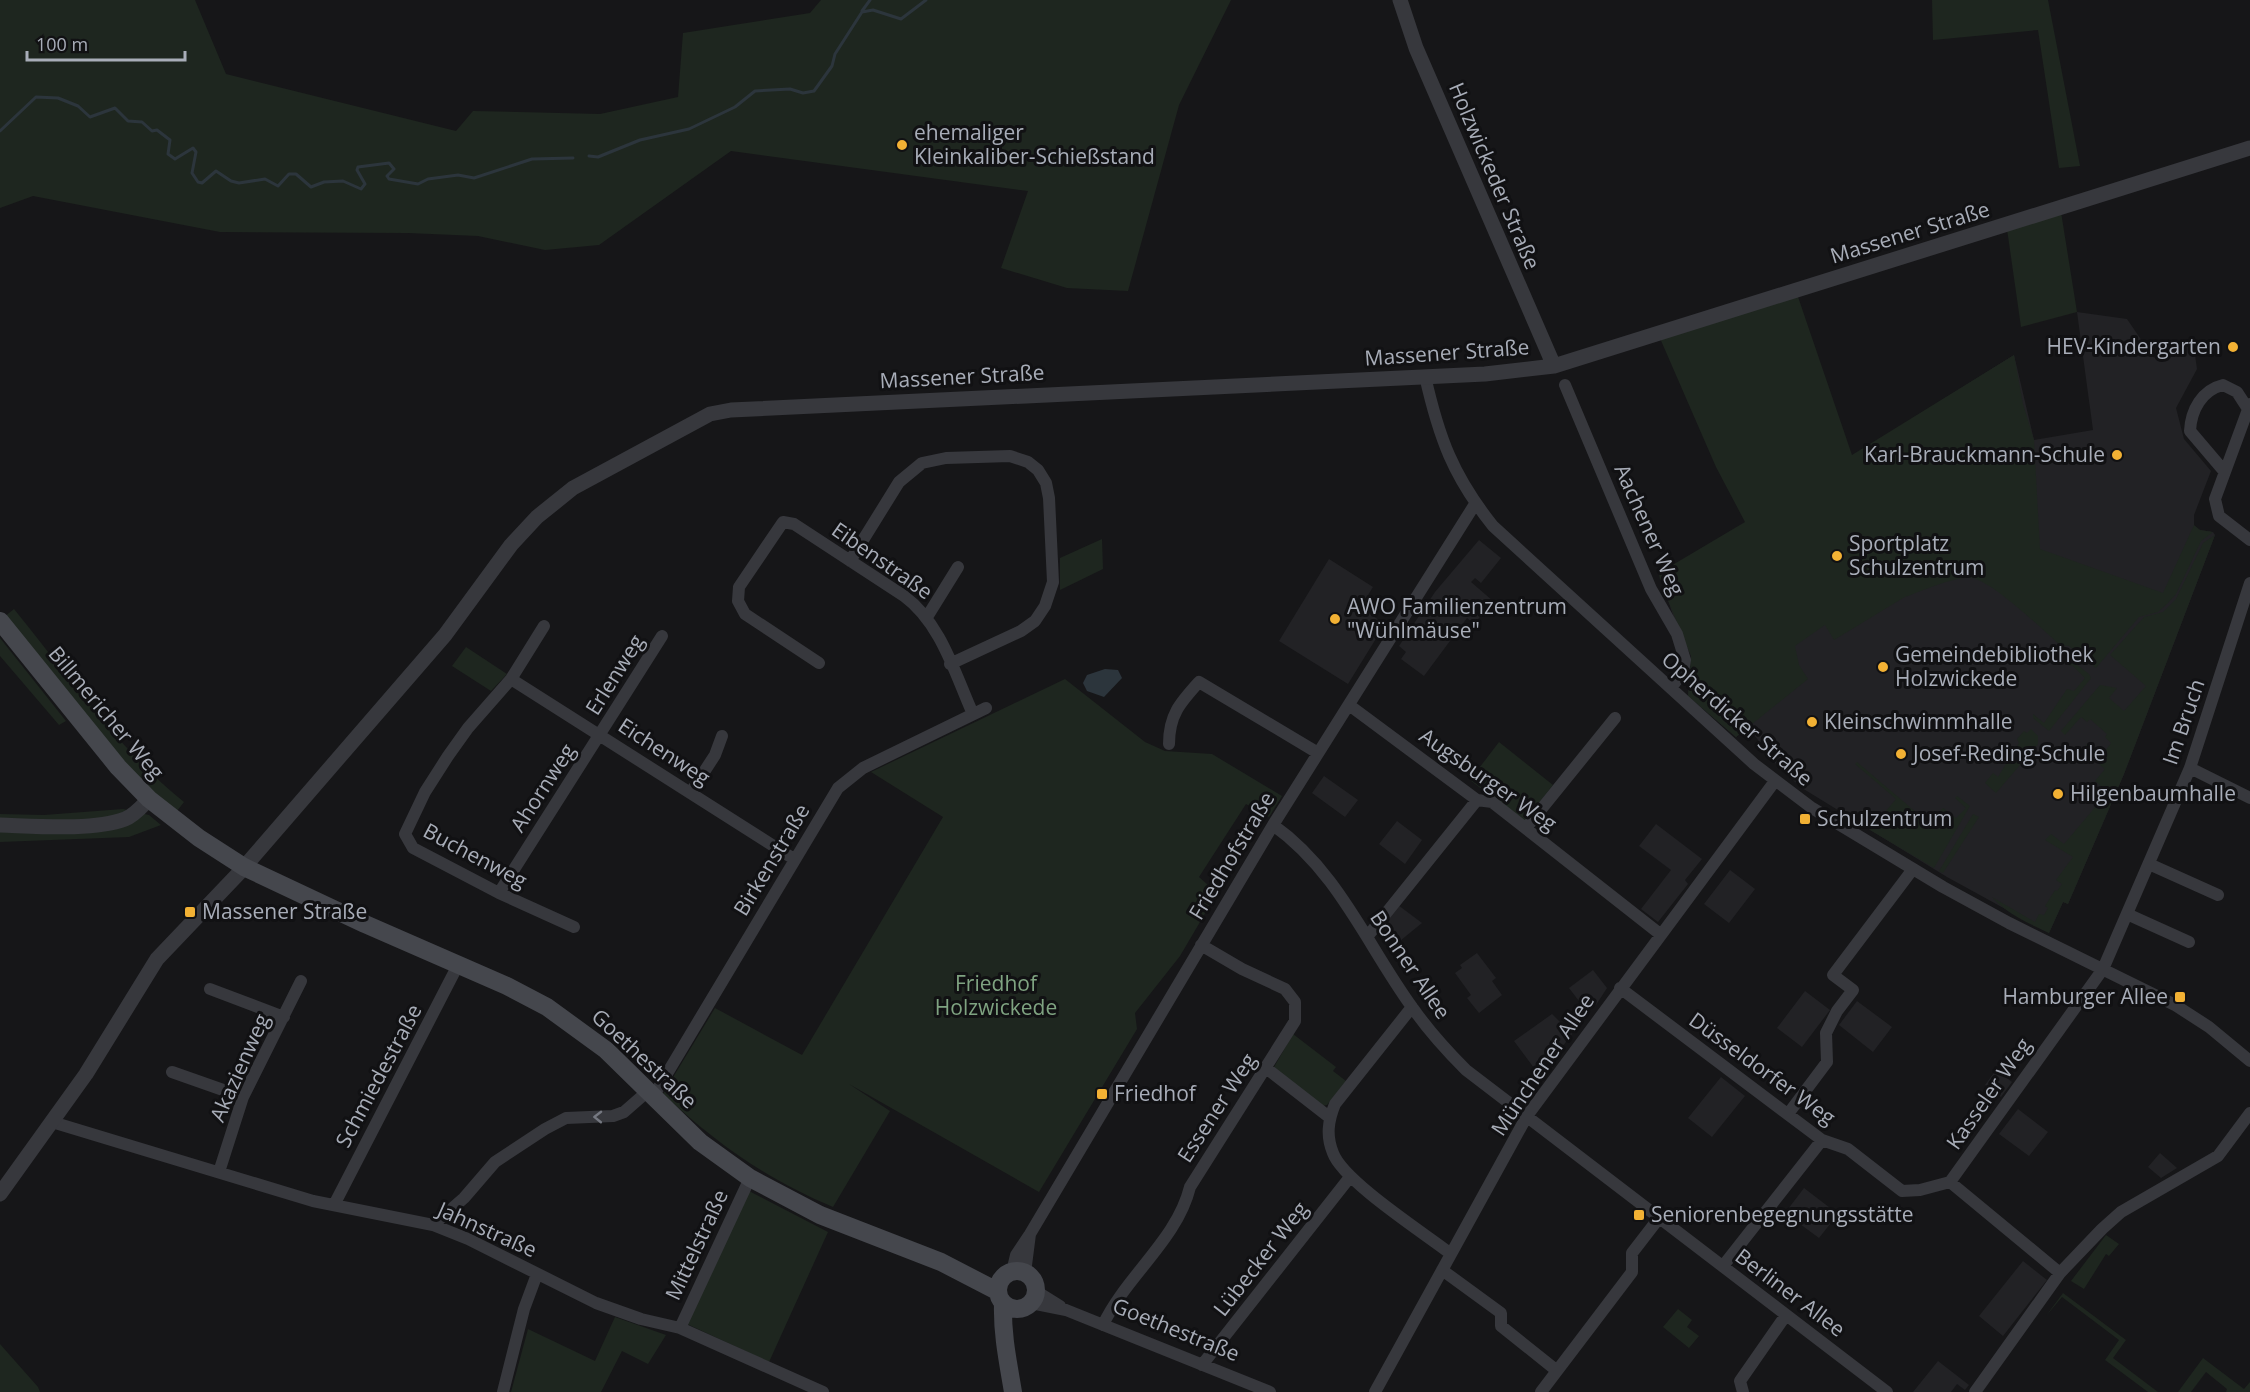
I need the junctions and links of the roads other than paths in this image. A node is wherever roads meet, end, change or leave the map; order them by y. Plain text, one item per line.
1 (1400, 0) edge
2 (2250, 148) edge
3 (1554, 366) junction
4 (1425, 376) junction
5 (1565, 385) dead end
6 (2249, 406) edge
7 (2224, 471) junction
8 (1475, 504) junction
9 (2250, 540) edge
10 (850, 561) junction
11 (958, 567) dead end
12 (2250, 583) edge
13 (2247, 604) edge
14 (927, 617) junction
15 (0, 621) edge
16 (544, 626) dead end
17 (662, 636) dead end
18 (819, 663) dead end
19 (950, 664) junction
20 (511, 679) junction
21 (1671, 688) junction
22 (1349, 705) junction
23 (986, 708) dead end
24 (973, 714) junction
25 (1615, 717) dead end
26 (600, 734) junction
27 (722, 736) dead end
28 (1169, 744) dead end
29 (1318, 753) junction
30 (2190, 768) junction
31 (1775, 781) junction
32 (691, 792) junction
33 (2250, 798) edge
34 (149, 799) junction
35 (1477, 801) junction
36 (0, 825) edge
37 (1273, 825) junction
38 (1526, 828) junction
39 (794, 859) junction
40 (2149, 864) junction
41 (244, 867) junction
42 (1913, 869) junction
43 (499, 893) junction
44 (2218, 895) dead end
45 (2127, 914) junction
46 (574, 927) dead end
47 (1660, 934) junction
48 (1367, 937) junction
49 (2189, 942) dead end
50 (1201, 945) junction
51 (458, 965) junction
52 (2103, 969) junction
53 (301, 981) dead end
54 (1620, 988) junction
55 (210, 989) dead end
56 (1412, 1007) junction
57 (284, 1017) junction
58 (2250, 1061) edge
59 (1266, 1068) junction
60 (172, 1072) dead end
61 (650, 1094) junction
62 (243, 1097) junction
63 (2250, 1113) edge
64 (1788, 1114) junction
65 (1527, 1116) junction
66 (1329, 1117) junction
67 (52, 1122) junction
68 (1821, 1140) junction
69 (219, 1172) junction
70 (1350, 1177) junction
71 (750, 1178) junction
72 (1950, 1182) junction
73 (0, 1194) edge
74 (334, 1205) junction
75 (1659, 1218) junction
76 (432, 1225) junction
77 (1451, 1254) junction
78 (1723, 1266) junction
79 (1442, 1270) junction
80 (2060, 1273) junction
81 (537, 1274) junction
82 (1015, 1290) junction
83 (1786, 1315) junction
84 (1103, 1325) junction
85 (680, 1328) junction
86 (1202, 1365) junction
87 (1556, 1370) junction
88 (502, 1392) edge
89 (823, 1392) edge
90 (1013, 1392) edge
91 (1270, 1392) edge
92 (1375, 1392) edge
93 (1541, 1392) edge
94 (1743, 1392) edge
95 (1887, 1392) edge
96 (1976, 1392) edge

1 - 3 street, Holzwickeder Straße
2 - 3 street, Massener Straße
3 - 4 street, Massener Straße
4 - 8 street, Opherdicker Straße
4 - 41 street, Massener Straße
5 - 21 street, Aachener Weg
6 - 7 street
6 - 7 street
7 - 9 street
8 - 21 street, Opherdicker Straße
8 - 22 street, Friedhofstraße
10 - 14 street, Eibenstraße
10 - 18 street, Eibenstraße
10 - 19 street
11 - 14 street
12 - 13 street, Im Bruch
13 - 30 street, Im Bruch
14 - 19 street, Eibenstraße
15 - 34 main road, Billmericher Weg
16 - 20 street
17 - 26 street, Erlenweg
19 - 24 street, Eibenstraße
20 - 26 street, Eichenweg
20 - 43 street, Buchenweg
21 - 31 street, Opherdicker Straße
22 - 29 street, Friedhofstraße
22 - 35 street, Augsburger Weg
23 - 24 street, Birkenstraße
24 - 39 street, Birkenstraße
25 - 38 street
26 - 32 street, Eichenweg
26 - 43 street, Ahornweg
27 - 32 street
28 - 29 street
29 - 37 street, Friedhofstraße
30 - 33 street
30 - 40 street, Im Bruch
31 - 42 street, Opherdicker Straße
31 - 47 street, Münchener Allee
32 - 39 street, Eichenweg
34 - 36 street
34 - 41 main road, Billmericher Weg
35 - 38 street, Augsburger Weg
35 - 48 street
37 - 48 street, Bonner Allee
37 - 50 street, Friedhofstraße
38 - 47 street, Augsburger Weg
39 - 61 street, Birkenstraße
40 - 44 street
40 - 45 street, Im Bruch
41 - 51 main road, Goethestraße
41 - 67 street, Massener Straße
42 - 52 street, Opherdicker Straße
42 - 64 street
43 - 46 street, Buchenweg
45 - 49 street
45 - 52 street, Im Bruch
47 - 54 street, Münchener Allee
48 - 56 street, Bonner Allee
50 - 59 street, Essener Weg
50 - 82 street, Friedhofstraße
51 - 61 main road, Goethestraße
51 - 74 street, Schmiedestraße
52 - 58 street, Opherdicker Straße
52 - 72 street, Kasseler Weg
53 - 57 street, Akazienweg
54 - 64 street, Düsseldorfer Weg
54 - 65 street, Münchener Allee
55 - 57 street
56 - 65 street, Bonner Allee
56 - 66 street
57 - 62 street, Akazienweg
59 - 66 street
59 - 84 street, Essener Weg
60 - 62 street
61 - 71 main road, Goethestraße
61 -> 76 street, Birkenstraße
62 - 69 street, Akazienweg
63 - 80 street
64 - 68 street, Düsseldorfer Weg
65 - 75 street, Berliner Allee
65 - 77 street, Münchener Allee
66 - 70 street
67 - 69 street, Jahnstraße
67 - 73 street, Massener Straße
68 - 72 street, Düsseldorfer Weg
68 - 78 street
69 - 74 street, Jahnstraße
70 - 77 street
70 - 86 street, Lübecker Weg
71 - 82 main road, Goethestraße
71 - 85 street, Mittelstraße
72 - 80 street
74 - 76 street, Jahnstraße
75 - 78 street, Berliner Allee
75 - 87 street
76 - 81 street, Jahnstraße
77 - 79 street, Münchener Allee
78 - 83 street, Berliner Allee
79 - 87 street
79 - 92 street, Münchener Allee
80 - 96 street
81 - 85 street, Jahnstraße
81 - 88 street
82 - 84 street, Goethestraße
82 - 90 main road
83 - 94 street
83 - 95 street, Berliner Allee
84 - 86 street, Goethestraße
85 - 89 street, Jahnstraße
86 - 91 street, Goethestraße
87 - 93 street

